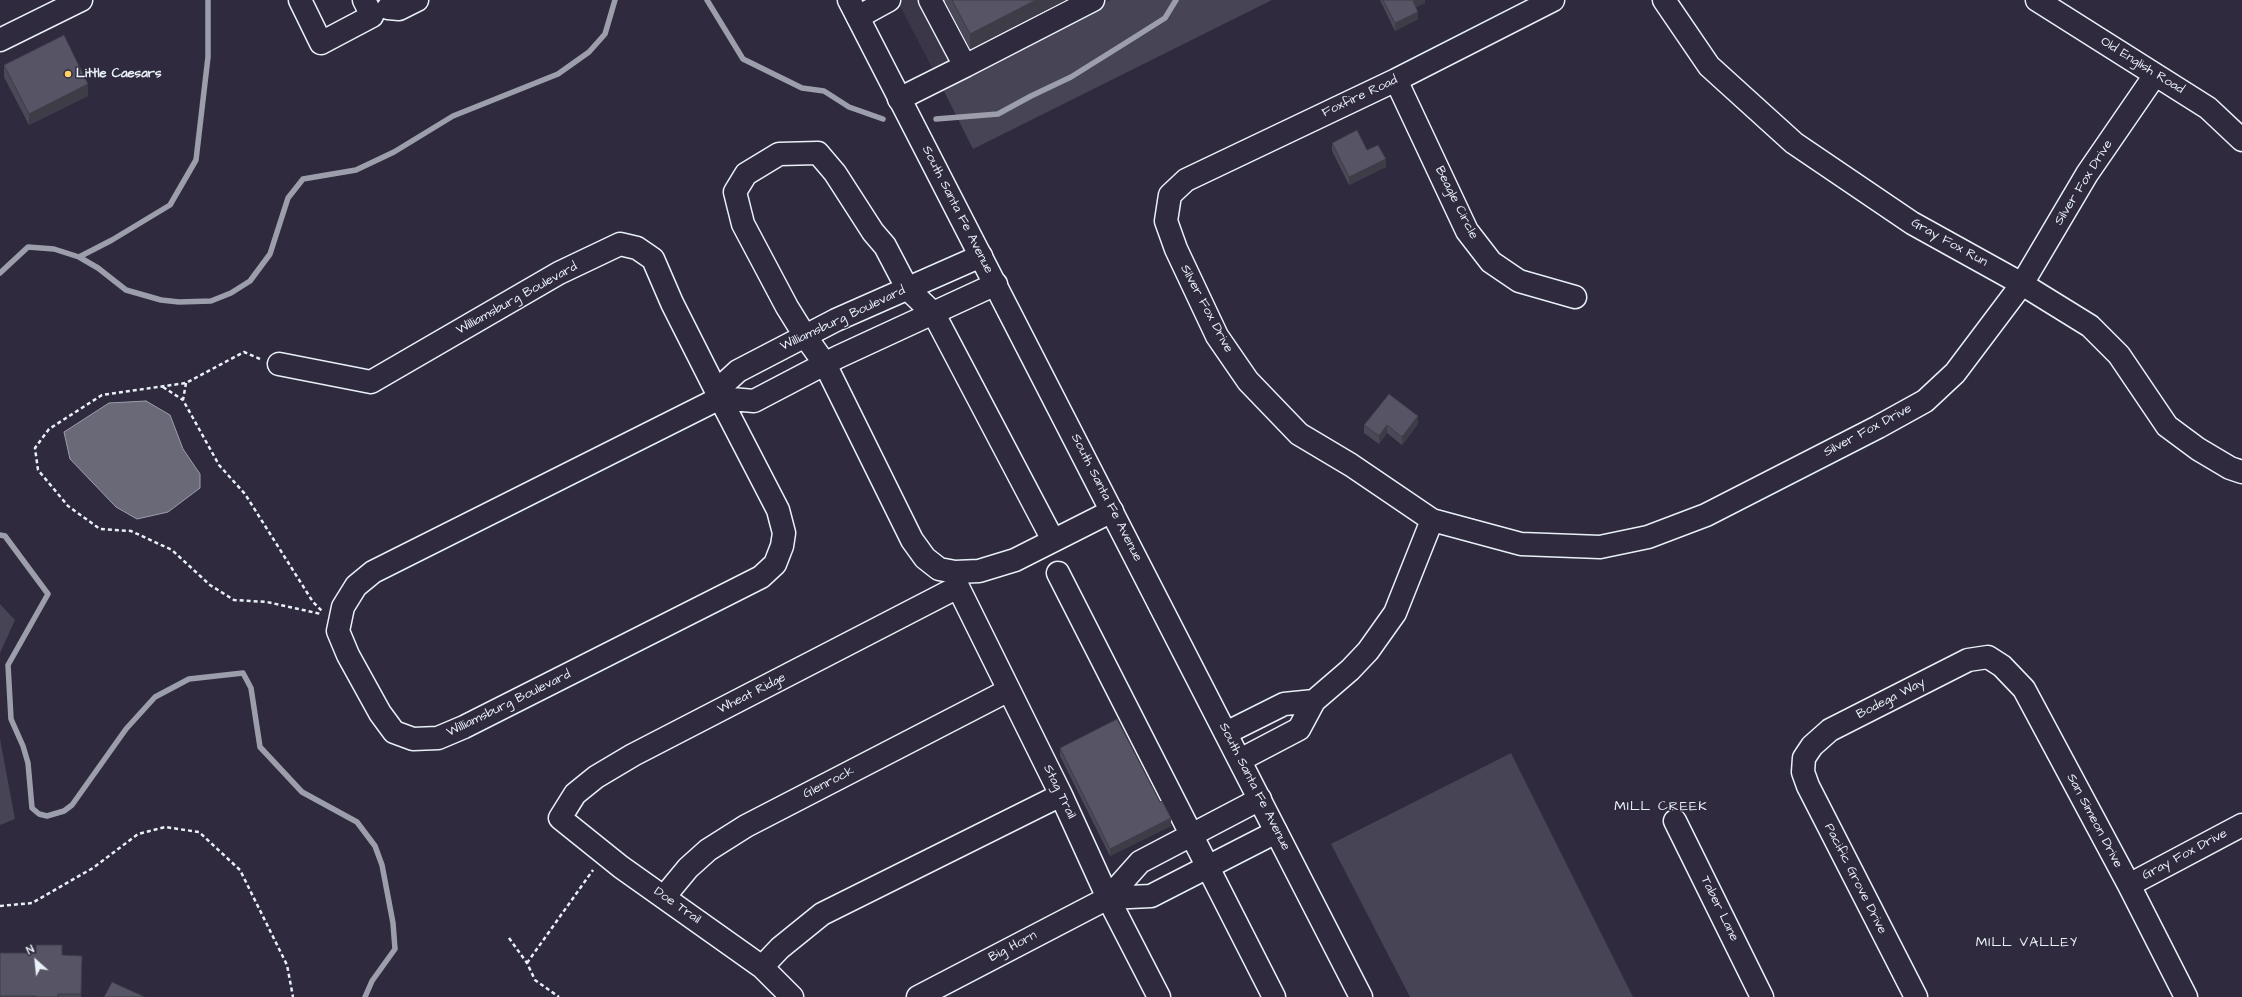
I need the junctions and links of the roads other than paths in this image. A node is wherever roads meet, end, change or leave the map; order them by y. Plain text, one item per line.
1 (81, 0) edge
2 (300, 0) edge
3 (417, 0) edge
4 (889, 0) edge
5 (930, 0) edge
6 (1094, 0) edge
7 (1552, 0) edge
8 (1664, 0) edge
9 (2048, 3) edge
10 (379, 6) edge
11 (853, 8) edge
12 (0, 40) edge
13 (964, 66) junction
14 (2155, 75) junction
15 (1396, 80) junction
16 (899, 99) junction
17 (2242, 140) edge
18 (1170, 195) joint
19 (981, 256) junction
20 (996, 284) junction
21 (2022, 284) junction
22 (907, 288) junction
23 (1576, 297) dead end
24 (934, 314) junction
25 (805, 336) junction
26 (279, 364) road end
27 (826, 364) junction
28 (720, 398) junction
29 (2242, 472) edge
30 (1112, 510) junction
31 (1432, 520) junction
32 (1053, 540) junction
33 (1058, 573) dead end
34 (958, 587) joint
35 (1988, 657) joint
36 (1009, 690) junction
37 (1314, 701) junction
38 (1226, 733) junction
39 (1804, 758) joint
40 (1240, 760) junction
41 (1061, 795) junction
42 (1260, 799) junction
43 (560, 818) joint
44 (1675, 821) dead end
45 (2242, 825) edge
46 (1276, 832) junction
47 (1192, 834) junction
48 (1208, 866) junction
49 (2129, 885) junction
50 (664, 897) junction
51 (1108, 898) junction
52 (762, 967) junction
53 (792, 997) edge
54 (918, 997) edge
55 (1159, 997) edge
56 (1274, 997) edge
57 (1361, 997) edge
58 (1762, 997) edge
59 (1916, 997) edge
60 (2186, 997) edge

1 - 12 street
2 - 10 street
3 - 10 street
4 - 11 street
5 - 13 street
6 - 13 street
7 - 15 street, Foxfire Road
8 - 21 street, Gray Fox Run
9 - 14 street, Old English Road
11 - 16 street, South Santa Fe Avenue
13 - 16 street
14 - 17 street, Old English Road
14 - 21 street, Silver Fox Drive
15 - 18 street, Foxfire Road
15 - 23 street, Beagle Circle
16 - 19 street, South Santa Fe Avenue
18 - 31 street, Silver Fox Drive
19 - 20 street, South Santa Fe Avenue
19 - 22 street, Williamsburg Boulevard
20 - 24 street
20 - 30 street, South Santa Fe Avenue
21 - 29 street, Gray Fox Run
21 - 31 street, Silver Fox Drive
22 - 24 street
22 - 25 street, Williamsburg Boulevard
22 - 25 street
24 - 27 street
24 - 32 street
25 - 27 street
25 - 28 street, Williamsburg Boulevard
26 - 28 street, Williamsburg Boulevard
27 - 28 street
27 - 32 street
28 - 28 street, Williamsburg Boulevard
30 - 32 street
30 - 38 street, South Santa Fe Avenue
31 - 37 street
33 - 47 street
34 - 36 street, Stag Trail
34 - 43 street, Wheat Ridge
35 - 39 street, Bodega Way
35 - 49 street, San Simeon Drive
36 - 41 street, Stag Trail
36 - 50 street, Glenrock
37 - 38 street
37 - 40 street
38 - 40 street, South Santa Fe Avenue
39 - 59 street, Pacific Grove Drive
40 - 42 street, South Santa Fe Avenue
41 - 51 street, Stag Trail
41 - 52 street
42 - 46 street, South Santa Fe Avenue
42 - 47 street, Big Horn
43 - 50 street, Doe Trail
44 - 58 street, Taber Lane
45 - 49 street, Gray Fox Drive
46 - 48 street, Big Horn
46 - 57 street, South Santa Fe Avenue
47 - 48 street
47 - 51 street, Big Horn
48 - 51 street, Big Horn
48 - 56 street
49 - 60 street, San Simeon Drive
50 - 52 street, Doe Trail
51 - 54 street, Big Horn
51 - 55 street, Stag Trail
52 - 53 street, Doe Trail

